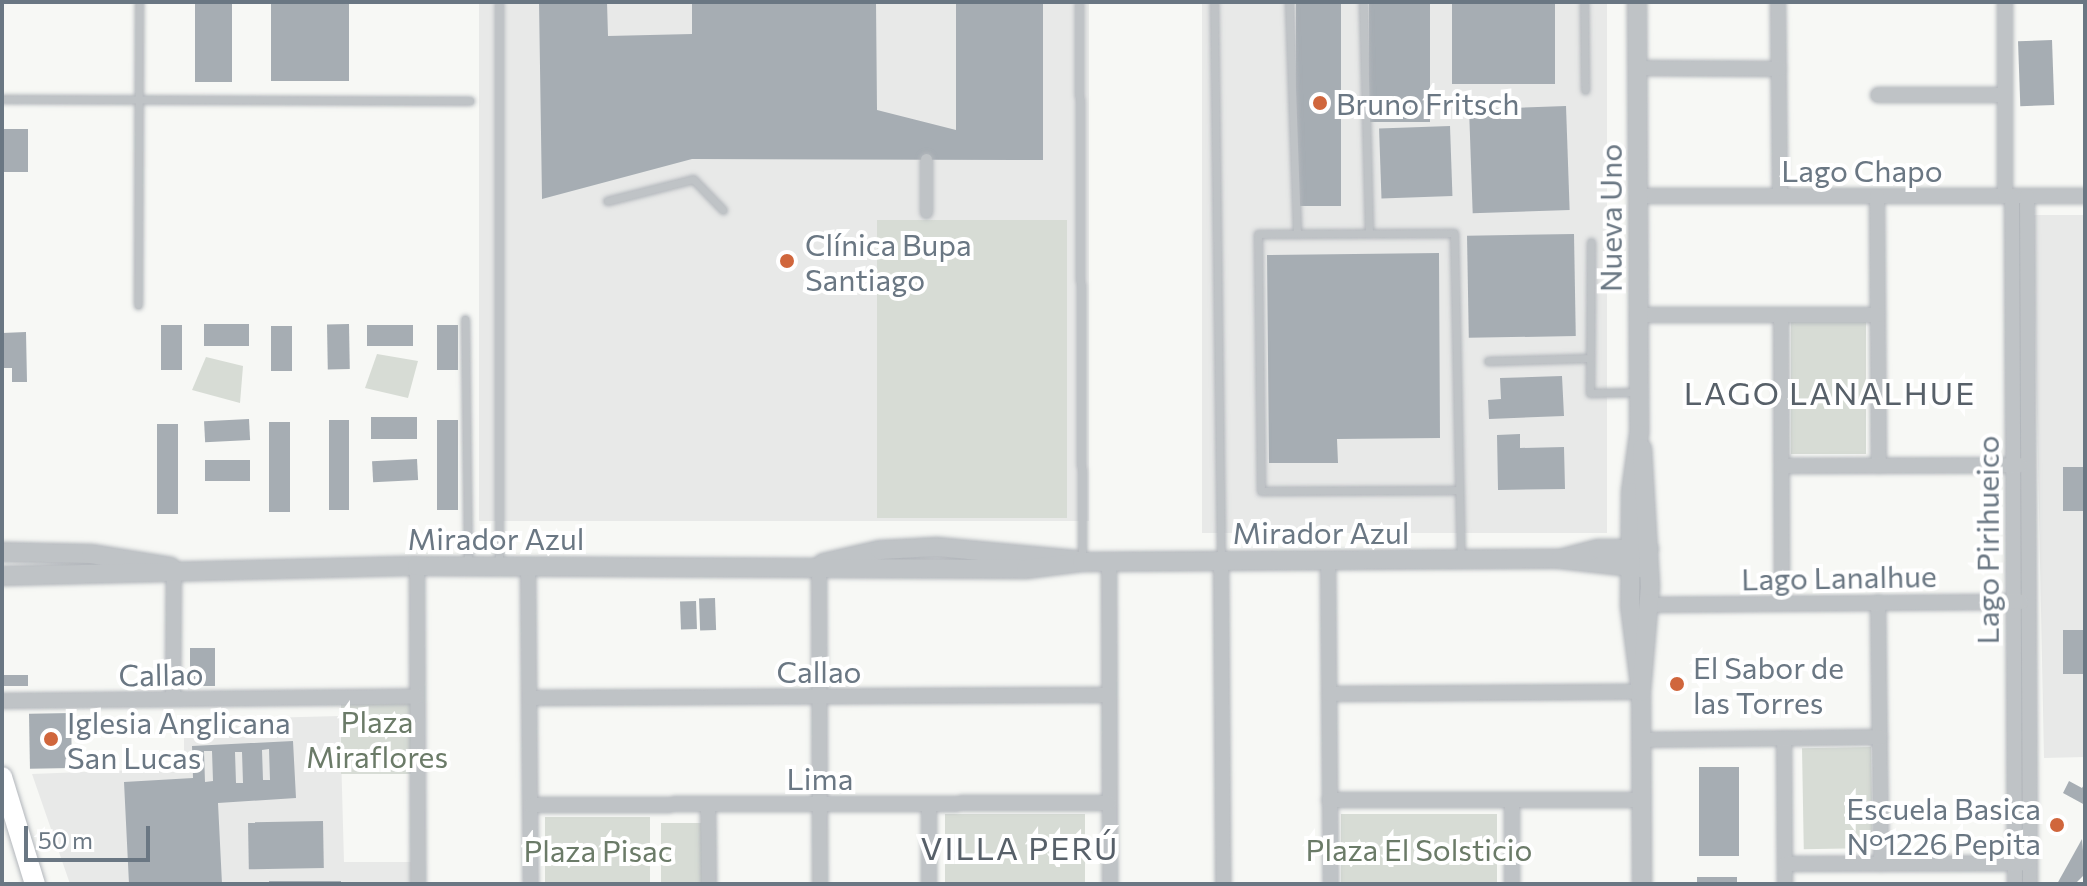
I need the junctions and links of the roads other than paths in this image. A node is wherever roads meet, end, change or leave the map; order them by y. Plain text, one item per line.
1 (139, 2) edge
2 (499, 2) edge
3 (1079, 2) edge
4 (1214, 2) edge
5 (1289, 2) edge
6 (1363, 2) edge
7 (1584, 2) edge
8 (1637, 2) edge
9 (1778, 2) edge
10 (2005, 2) edge
11 (1638, 68) junction
12 (1779, 69) junction
13 (1585, 90) dead end
14 (1878, 95) dead end
15 (2005, 95) junction
16 (2, 99) edge
17 (138, 99) junction
18 (470, 101) dead end
19 (926, 159) dead end
20 (1638, 196) junction
21 (1780, 196) junction
22 (1877, 196) junction
23 (2014, 196) junction
24 (2085, 196) edge
25 (607, 201) dead end
26 (723, 210) dead end
27 (926, 212) dead end
28 (1369, 233) junction
29 (1297, 234) junction
30 (1591, 242) dead end
31 (138, 305) dead end
32 (1639, 315) junction
33 (1781, 315) junction
34 (1878, 315) junction
35 (465, 319) dead end
36 (1590, 358) junction
37 (1488, 361) dead end
38 (1639, 392) junction
39 (1782, 466) junction
40 (1879, 466) junction
41 (2020, 466) junction
42 (1459, 490) junction
43 (1640, 548) junction
44 (2, 552) edge
45 (1560, 559) junction
46 (1461, 560) junction
47 (1221, 561) junction
48 (1328, 561) junction
49 (1082, 562) junction
50 (1109, 562) junction
51 (819, 564) junction
52 (417, 566) junction
53 (468, 566) junction
54 (499, 566) junction
55 (528, 566) junction
56 (174, 568) junction
57 (1640, 568) junction
58 (2, 576) edge
59 (1878, 602) junction
60 (2021, 602) junction
61 (1782, 603) junction
62 (1649, 605) junction
63 (1641, 692) junction
64 (1329, 694) junction
65 (1109, 695) junction
66 (417, 697) junction
67 (819, 697) junction
68 (530, 698) junction
69 (173, 699) junction
70 (2, 701) edge
71 (1880, 737) junction
72 (1784, 738) junction
73 (1641, 740) junction
74 (2, 777) edge
75 (1329, 800) junction
76 (1512, 800) junction
77 (1642, 800) junction
78 (1109, 803) junction
79 (708, 804) junction
80 (820, 804) junction
81 (929, 804) junction
82 (531, 805) junction
83 (4, 810) edge
84 (2022, 863) junction
85 (1785, 864) junction
86 (1881, 864) junction
87 (35, 884) edge
88 (418, 884) edge
89 (531, 884) edge
90 (709, 884) edge
91 (820, 884) edge
92 (929, 884) edge
93 (1110, 884) edge
94 (1223, 884) edge
95 (1331, 884) edge
96 (1512, 884) edge
97 (1642, 884) edge
98 (1785, 884) edge
99 (2015, 884) edge
100 (2030, 884) edge

1 - 17 lane
2 - 54 lane
3 - 49 lane
4 - 47 lane
5 - 29 lane
6 - 28 lane
7 - 13 lane
8 - 11 street, Nueva Uno
9 - 12 street
10 - 15 street, Lago Pirihueico
11 - 12 street
11 - 20 street, Nueva Uno
12 - 21 street
14 - 15 street
15 - 23 street, Lago Pirihueico
16 - 17 lane
17 - 18 lane
17 - 31 lane
19 - 27 street
20 - 21 street, Lago Chapo
20 - 32 street, Nueva Uno
21 - 22 street, Lago Chapo
22 - 23 street, Lago Chapo
22 - 34 street
23 - 24 street, Lago Chapo
23 - 41 street, Lago Pirihueico
25 - 26 lane
28 - 29 lane
28 - 42 lane
29 - 42 lane
30 - 36 lane
32 - 33 street
32 - 38 street, Nueva Uno
33 - 34 street
33 - 39 street
34 - 40 street
35 - 53 lane
36 - 37 lane
36 - 38 lane
38 - 43 street, Nueva Uno
39 - 40 street
39 - 61 street
40 - 41 street
41 - 60 street, Lago Pirihueico
42 - 46 lane
43 - 45 street, Mirador Azul
43 - 57 street, Nueva Uno
44 - 56 street, Mirador Azul
45 - 46 street, Mirador Azul
45 - 57 street, Mirador Azul
46 - 48 street, Mirador Azul
47 - 48 street, Mirador Azul
47 - 50 street, Mirador Azul
47 - 94 street
48 - 64 street
49 - 50 street, Mirador Azul
49 - 51 street, Mirador Azul
50 - 65 street
51 - 55 street, Mirador Azul
51 - 67 street
52 - 53 street, Mirador Azul
52 - 56 street, Mirador Azul
52 - 66 street
53 - 54 street, Mirador Azul
54 - 55 street, Mirador Azul
55 - 68 street
56 - 58 street, Mirador Azul
56 - 69 street
57 - 62 street, Nueva Uno
57 - 63 street, Nueva Uno
59 - 60 street, Lago Lanalhue
59 - 61 street, Lago Lanalhue
59 - 71 street
60 - 84 street, Lago Pirihueico
61 - 62 street, Lago Lanalhue
62 - 63 street, Nueva Uno
63 - 64 street
63 - 73 street, Nueva Uno
64 - 75 street
65 - 67 street, Callao
65 - 78 street
66 - 69 street, Callao
66 - 88 street
67 - 68 street, Callao
67 - 80 street
68 - 82 street
69 - 70 street, Callao
71 - 72 street
71 - 86 street
72 - 73 street
72 - 85 street
73 - 77 street, Nueva Uno
74 - 83 main road
75 - 76 street
75 - 95 street
76 - 77 street
76 - 96 street
77 - 97 street, Nueva Uno
78 - 81 street, Lima
78 - 93 street
79 - 80 street, Lima
79 - 82 street, Lima
79 - 90 street
80 - 81 street, Lima
80 - 91 street
81 - 92 street
82 - 89 street
83 - 87 main road
84 - 86 street
84 - 99 street, Lago Pirihueico
84 - 100 street, Lago Pirihueico
85 - 86 street
85 - 98 street

